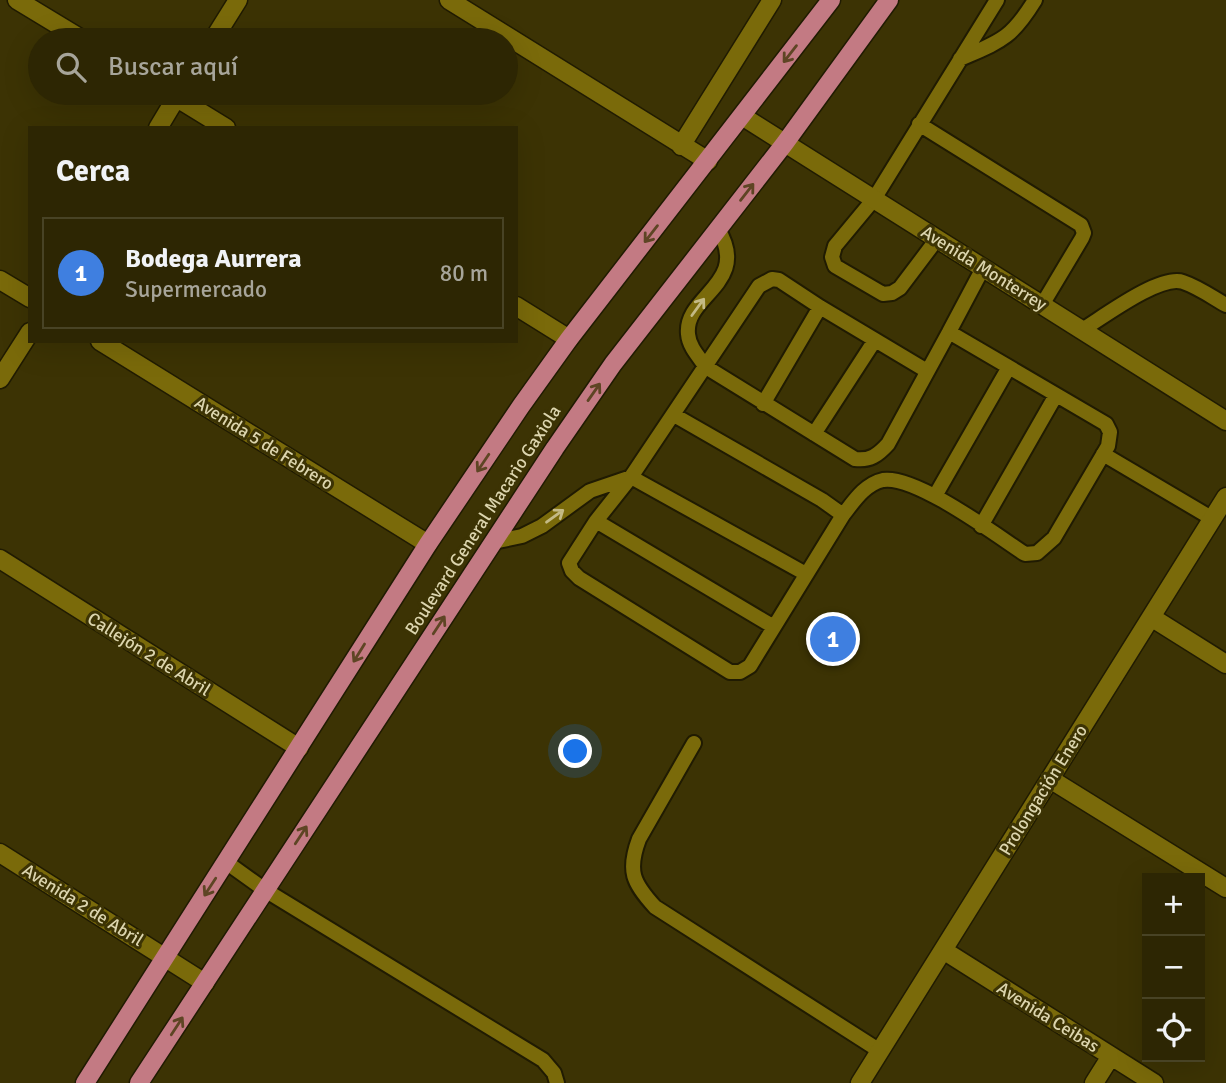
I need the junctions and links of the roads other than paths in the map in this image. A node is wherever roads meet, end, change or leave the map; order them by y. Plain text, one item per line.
1 (17, 0) edge
2 (238, 0) edge
3 (449, 0) edge
4 (772, 0) edge
5 (831, 0) edge
6 (889, 0) edge
7 (997, 0) edge
8 (1035, 0) edge
9 (63, 28) edge
10 (220, 28) edge
11 (493, 28) edge
12 (518, 43) edge
13 (960, 59) junction
14 (170, 105) edge
15 (192, 105) edge
16 (742, 116) junction
17 (919, 124) junction
18 (159, 126) edge
19 (223, 126) edge
20 (785, 143) junction
21 (681, 146) junction
22 (708, 161) junction
23 (874, 199) junction
24 (718, 229) junction
25 (937, 239) junction
26 (983, 268) junction
27 (0, 280) edge
28 (28, 297) edge
29 (1042, 304) junction
30 (1226, 305) edge
31 (518, 307) edge
32 (820, 307) junction
33 (1082, 330) junction
34 (949, 332) junction
35 (28, 335) edge
36 (569, 339) junction
37 (875, 340) junction
38 (103, 343) edge
39 (706, 367) junction
40 (1009, 367) junction
41 (927, 371) junction
42 (0, 379) edge
43 (1056, 395) junction
44 (763, 404) junction
45 (674, 415) junction
46 (1226, 421) edge
47 (814, 434) junction
48 (1103, 454) junction
49 (631, 477) junction
50 (934, 496) junction
51 (1226, 497) edge
52 (843, 515) junction
53 (1213, 519) junction
54 (596, 521) junction
55 (981, 526) junction
56 (493, 542) junction
57 (428, 544) junction
58 (0, 559) edge
59 (806, 574) junction
60 (1151, 617) junction
61 (775, 627) junction
62 (1226, 664) edge
63 (694, 743) dead end
64 (299, 748) junction
65 (1050, 779) junction
66 (0, 853) edge
67 (226, 862) junction
68 (1226, 888) edge
69 (265, 890) junction
70 (943, 950) junction
71 (166, 956) junction
72 (205, 983) junction
73 (880, 1051) junction
74 (1111, 1056) junction
75 (141, 1082) edge
76 (85, 1083) edge
77 (557, 1083) edge
78 (860, 1083) edge
79 (1094, 1083) edge
80 (1154, 1083) edge

1 - 9 street
2 - 10 street
3 - 11 street
4 - 21 street
5 -> 16 main road, Boulevard General Macario Gaxiola
6 - 20 main road, Boulevard General Macario Gaxiola
7 - 13 lane
8 - 13 lane
12 - 21 street
13 - 17 lane
14 - 18 street
15 - 19 street
16 - 20 street, Avenida Monterrey
16 - 22 main road, Boulevard General Macario Gaxiola
17 - 23 lane
17 - 29 lane
20 - 23 street, Avenida Monterrey
24 -> 20 main road, Boulevard General Macario Gaxiola
21 - 22 street
22 -> 36 main road, Boulevard General Macario Gaxiola
23 - 25 street, Avenida Monterrey
23 - 25 lane
39 -> 24 lane
56 -> 24 main road, Boulevard General Macario Gaxiola
25 - 26 street, Avenida Monterrey
26 - 29 street, Avenida Monterrey
26 - 34 lane
27 - 28 street
29 - 33 street, Avenida Monterrey
30 - 33 lane
31 - 36 street
32 - 37 lane
32 - 39 lane
32 - 44 lane
33 - 46 street, Avenida Monterrey
34 - 40 lane
34 - 41 lane
35 - 42 street
36 -> 57 main road, Boulevard General Macario Gaxiola
37 - 41 lane
37 - 47 lane
38 - 57 street, Avenida 5 de Febrero
39 - 44 lane
39 - 45 lane
40 - 43 lane
40 - 50 lane
41 - 47 lane
43 - 48 lane
43 - 55 lane
44 - 47 lane
45 - 49 lane
45 - 52 lane
48 - 53 lane
48 - 55 lane
49 - 54 lane
56 -> 49 lane
49 - 59 lane
50 - 52 lane
50 - 55 lane
51 - 53 street, Prolongación Enero
52 - 59 lane
53 - 60 street, Prolongación Enero
54 - 61 lane
54 - 61 lane
69 -> 56 main road, Boulevard General Macario Gaxiola
57 -> 64 main road, Boulevard General Macario Gaxiola
58 - 64 street, Callejón 2 de Abril
59 - 61 lane
60 - 62 street
60 - 65 street, Prolongación Enero
63 - 73 lane
64 - 67 main road, Boulevard General Macario Gaxiola
65 - 68 street
65 - 70 street, Prolongación Enero
66 - 71 street, Avenida 2 de Abril
67 - 69 lane
67 -> 71 main road, Boulevard General Macario Gaxiola
69 - 72 main road, Boulevard General Macario Gaxiola
69 - 77 lane
70 - 73 street, Prolongación Enero
70 - 74 street, Avenida Ceibas
71 - 72 street, Avenida 2 de Abril
71 - 76 main road, Boulevard General Macario Gaxiola
75 -> 72 main road, Boulevard General Macario Gaxiola
73 - 78 street, Prolongación Enero
74 - 79 street
74 - 80 street, Avenida Ceibas

